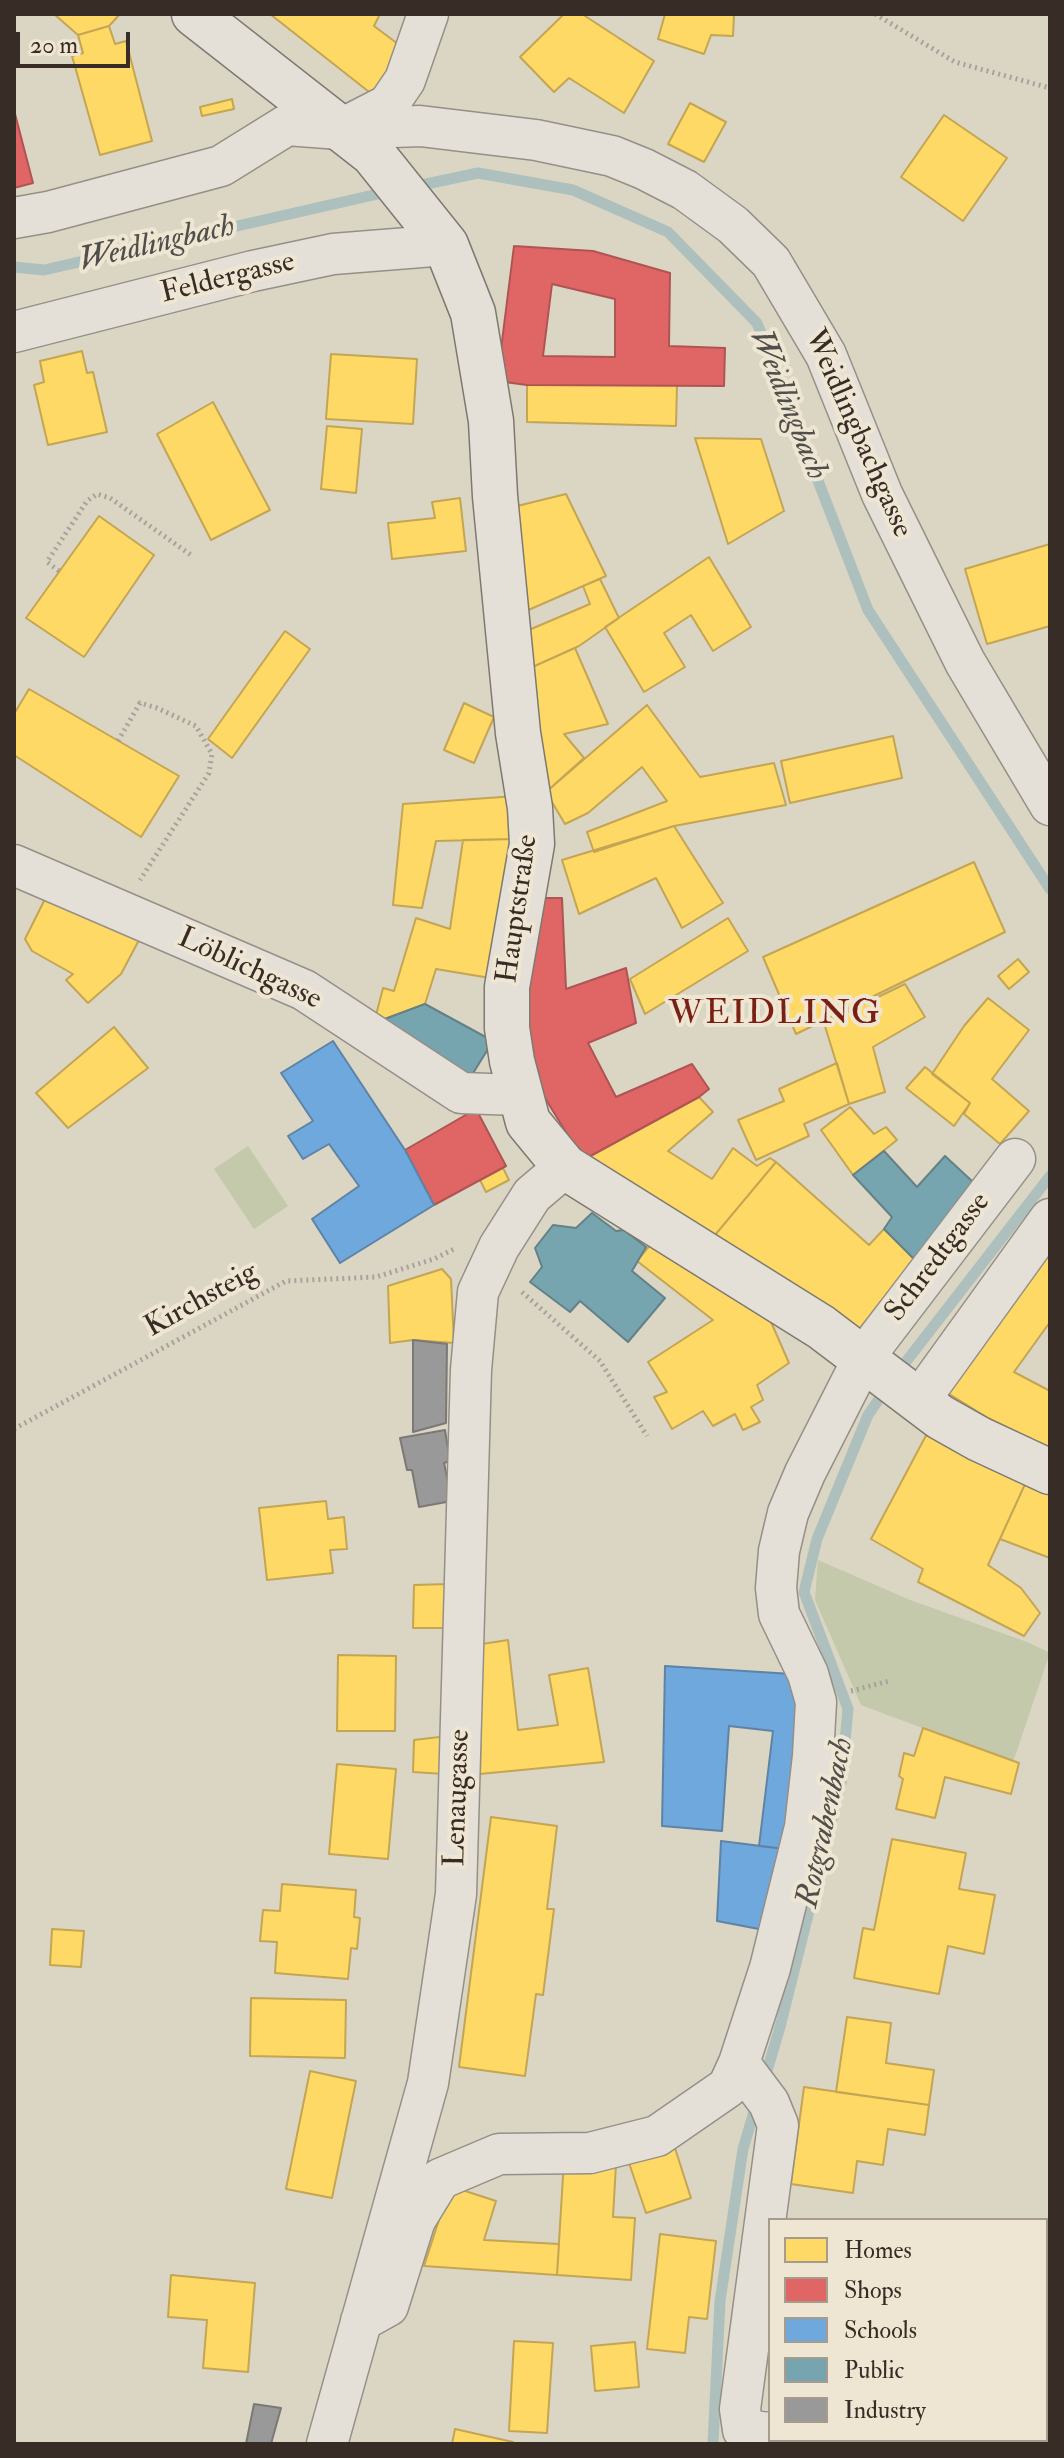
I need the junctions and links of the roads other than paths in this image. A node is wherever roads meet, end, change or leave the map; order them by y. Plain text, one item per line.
1 (194, 14) edge
2 (428, 14) edge
3 (357, 142) junction
4 (14, 218) edge
5 (440, 237) junction
6 (14, 332) edge
7 (1050, 805) edge
8 (14, 865) edge
9 (519, 1095) junction
10 (1015, 1159) dead end
11 (565, 1167) junction
12 (1050, 1219) edge
13 (892, 1380) junction
14 (1050, 1472) edge
15 (739, 2063) junction
16 (361, 2321) junction
17 (768, 2433) edge
18 (327, 2444) edge

1 - 3 main road, Hauptstraße
2 - 3 street
3 - 4 street
3 - 5 main road, Hauptstraße
3 - 7 street, Weidlingbachgasse
5 - 6 street, Feldergasse
5 - 9 main road, Hauptstraße
8 - 9 street, Löblichgasse
9 - 11 main road, Hauptstraße
10 - 13 street, Schredtgasse
11 - 13 main road, Hauptstraße
11 - 16 street, Lenaugasse
12 - 13 street
13 - 14 main road, Hauptstraße
13 - 15 street
15 - 16 street
15 - 17 street
16 - 18 street, Lenaugasse

